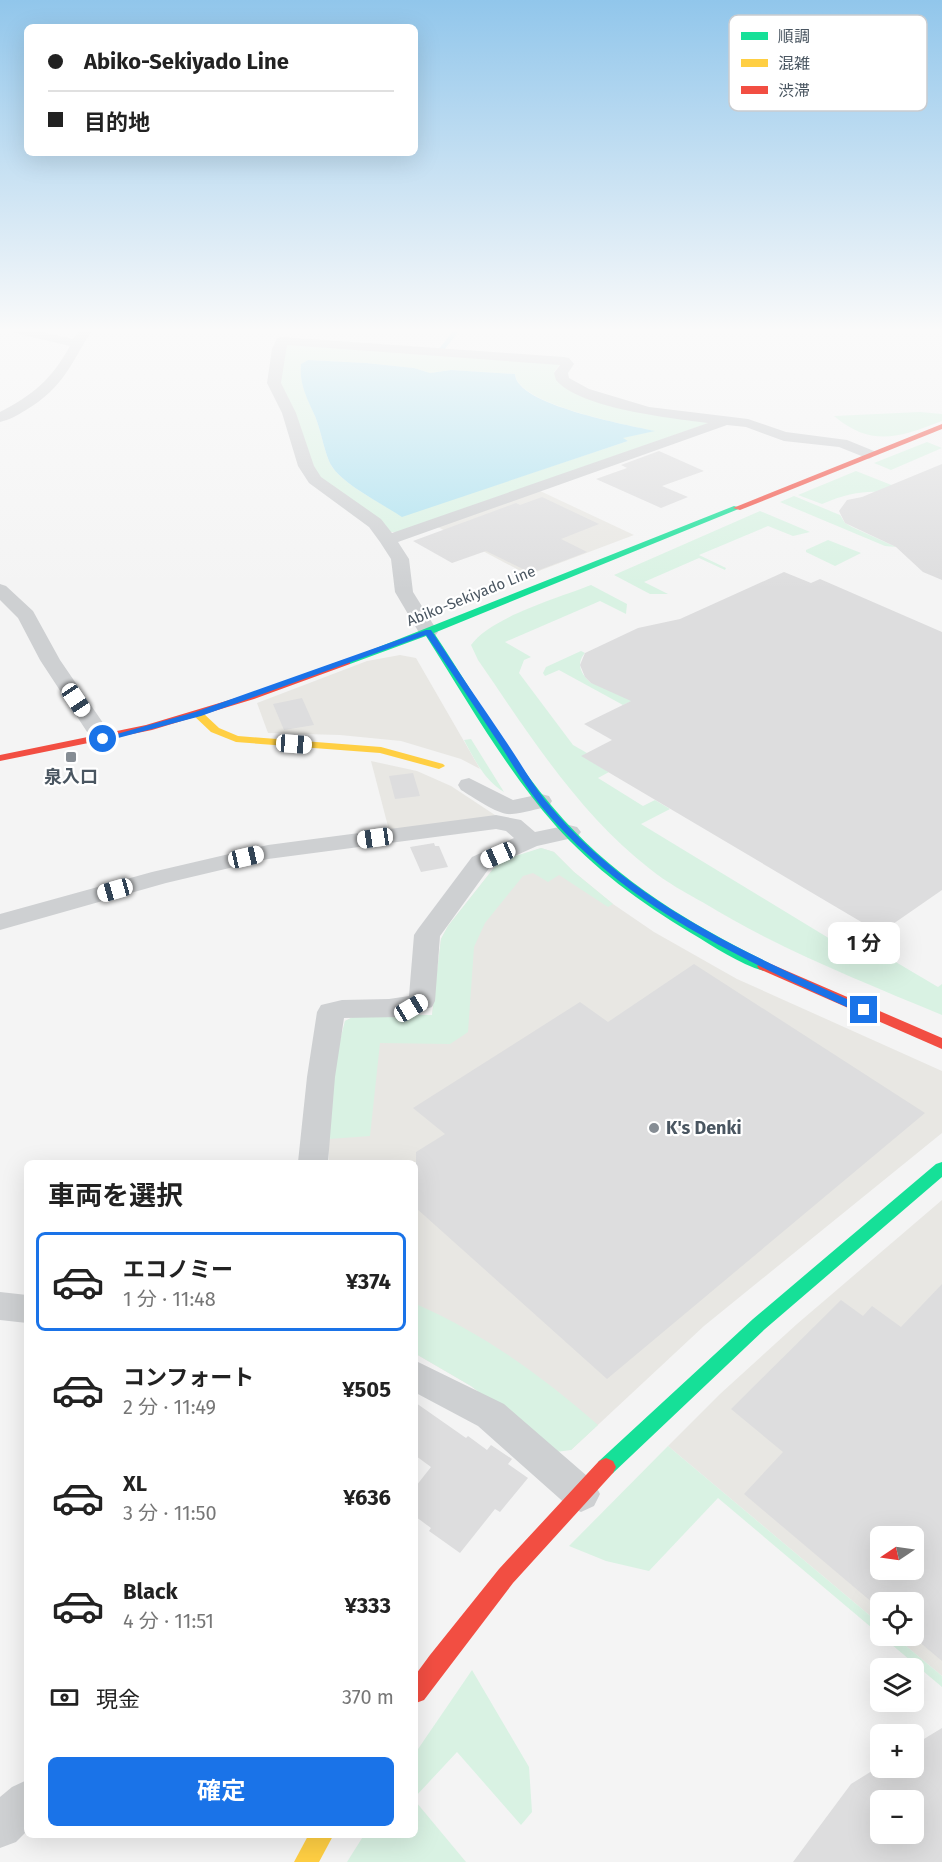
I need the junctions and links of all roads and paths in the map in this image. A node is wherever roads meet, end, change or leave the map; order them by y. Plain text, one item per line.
1 (290, 417) edge
2 (700, 417) edge
3 (727, 420) junction
4 (942, 426) edge
5 (869, 454) junction
6 (388, 540) junction
7 (0, 590) edge
8 (428, 632) junction
9 (198, 714) junction
10 (103, 739) junction
11 (0, 758) edge
12 (440, 766) dead end
13 (469, 785) dead end
14 (541, 801) junction
15 (569, 832) junction
16 (530, 840) junction
17 (0, 922) edge
18 (942, 1044) edge
19 (313, 1160) edge
20 (942, 1168) edge
21 (0, 1306) edge
22 (24, 1309) edge
23 (418, 1377) edge
24 (581, 1494) junction
25 (418, 1689) edge
26 (24, 1806) edge
27 (0, 1826) edge
28 (320, 1838) edge
29 (306, 1862) edge

1 - 6 street
2 - 3 street
3 - 5 street
3 - 6 street
4 - 5 street, Abiko-Sekiyado Line
5 - 8 street, Abiko-Sekiyado Line
6 - 8 street
7 - 10 street
8 - 9 street, Abiko-Sekiyado Line
8 - 14 street
9 - 10 street, Abiko-Sekiyado Line
9 - 12 street
10 - 11 street, Abiko-Sekiyado Line
13 - 14 street
14 - 15 street
15 - 16 street
15 - 18 street
16 - 17 street
16 - 19 street
20 - 24 street
21 - 22 street
23 - 24 street
24 - 25 street
26 - 27 street
28 - 29 street

